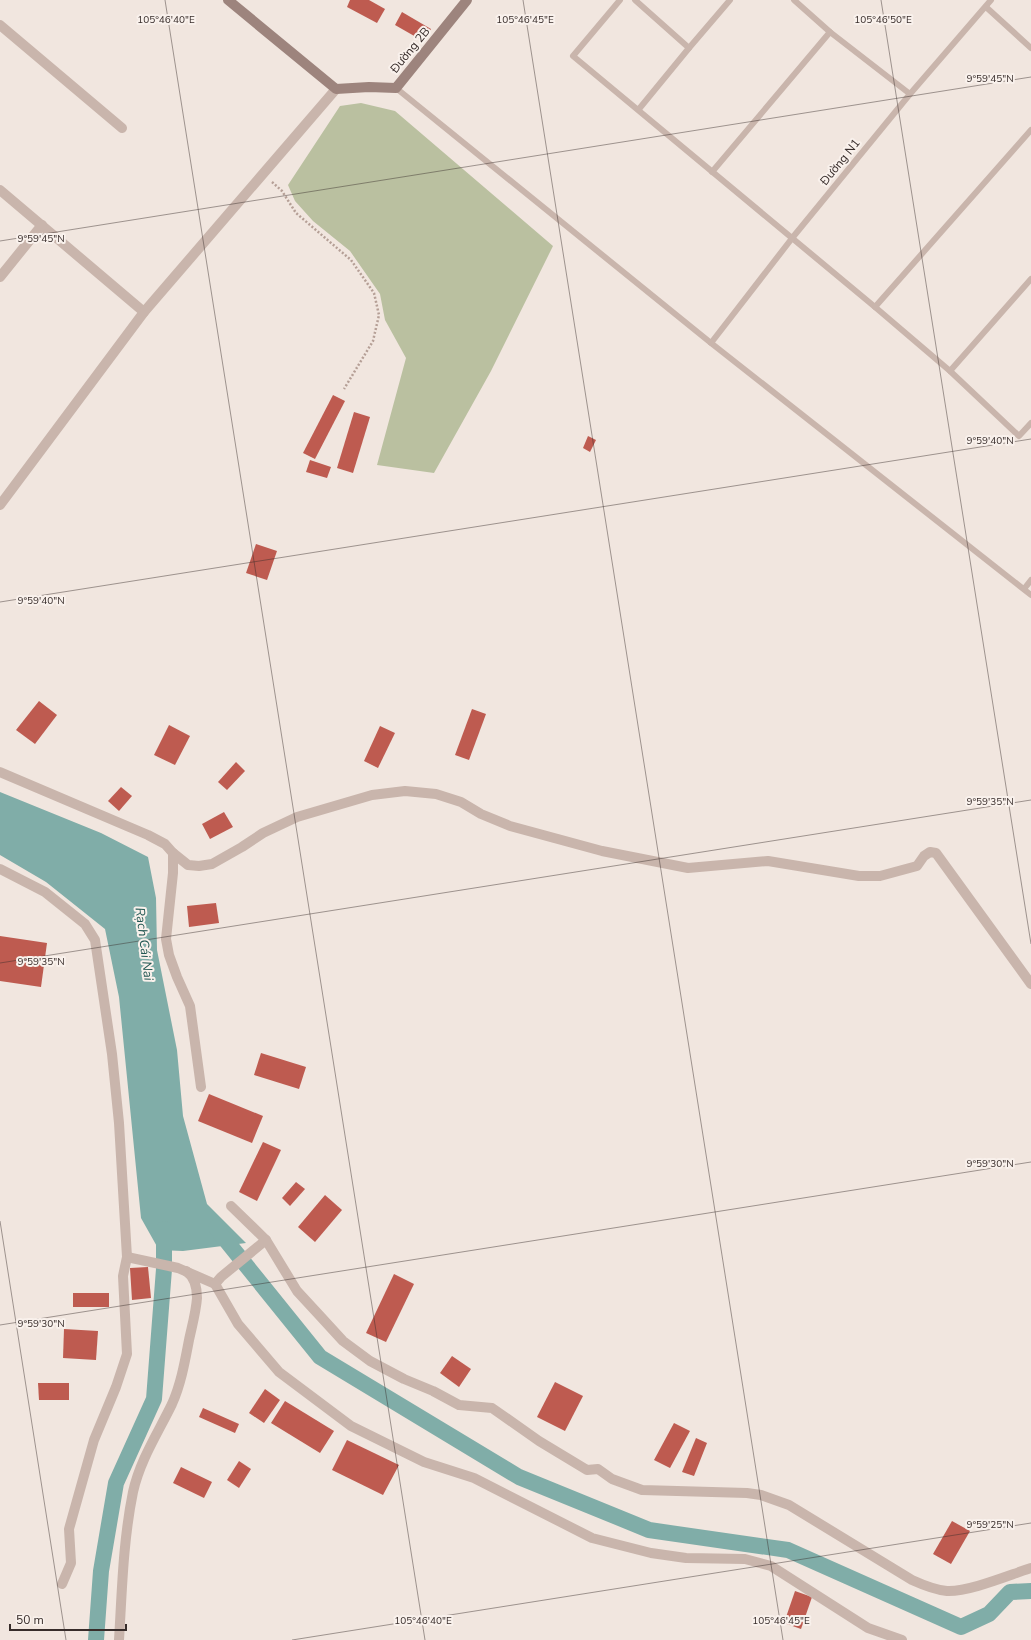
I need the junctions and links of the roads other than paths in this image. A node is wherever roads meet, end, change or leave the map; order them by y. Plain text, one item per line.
1 (228, 0) edge
2 (467, 0) edge
3 (620, 0) edge
4 (634, 0) edge
5 (730, 0) edge
6 (794, 0) edge
7 (991, 0) edge
8 (986, 7) junction
9 (0, 25) edge
10 (830, 32) junction
11 (689, 48) junction
12 (1031, 48) edge
13 (396, 88) junction
14 (336, 89) junction
15 (910, 94) junction
16 (639, 110) junction
17 (122, 128) dead end
18 (1031, 130) edge
19 (712, 172) junction
20 (0, 190) edge
21 (42, 225) junction
22 (793, 237) junction
23 (0, 276) edge
24 (1031, 279) edge
25 (875, 307) junction
26 (144, 312) junction
27 (711, 343) junction
28 (950, 371) junction
29 (1031, 423) edge
30 (0, 505) edge
31 (1031, 580) edge
32 (1024, 589) junction
33 (1031, 595) edge
34 (0, 772) edge
35 (173, 853) junction
36 (0, 869) edge
37 (1031, 984) edge
38 (201, 1087) dead end
39 (231, 1206) dead end
40 (263, 1242) junction
41 (127, 1257) junction
42 (182, 1270) junction
43 (218, 1281) junction
44 (1031, 1568) edge
45 (62, 1584) dead end
46 (119, 1640) edge
47 (902, 1640) edge

1 - 14 street
2 - 13 street, Đường 2B
3 - 16 lane
4 - 11 lane
5 - 11 lane
6 - 10 lane
7 - 8 lane, Đường N1
8 - 12 lane
8 - 15 lane, Đường N1
9 - 17 street
10 - 15 lane
10 - 19 lane
11 - 16 lane
13 - 14 street, Đường 2B
13 - 27 lane
14 - 26 street
15 - 22 lane, Đường N1
16 - 19 lane
18 - 25 lane
19 - 22 lane
20 - 21 street
21 - 23 street
21 - 26 street
22 - 25 lane
22 - 27 lane, Đường N1
24 - 28 lane
25 - 28 lane
26 - 30 street
27 - 32 lane
28 - 29 lane
31 - 32 lane
32 - 33 lane
34 - 35 street
35 - 37 street
35 - 38 street
36 - 41 street
39 - 40 street
40 - 43 street
40 - 44 street
41 - 42 street
41 - 45 street
42 - 43 street
42 - 46 street
43 - 47 street

